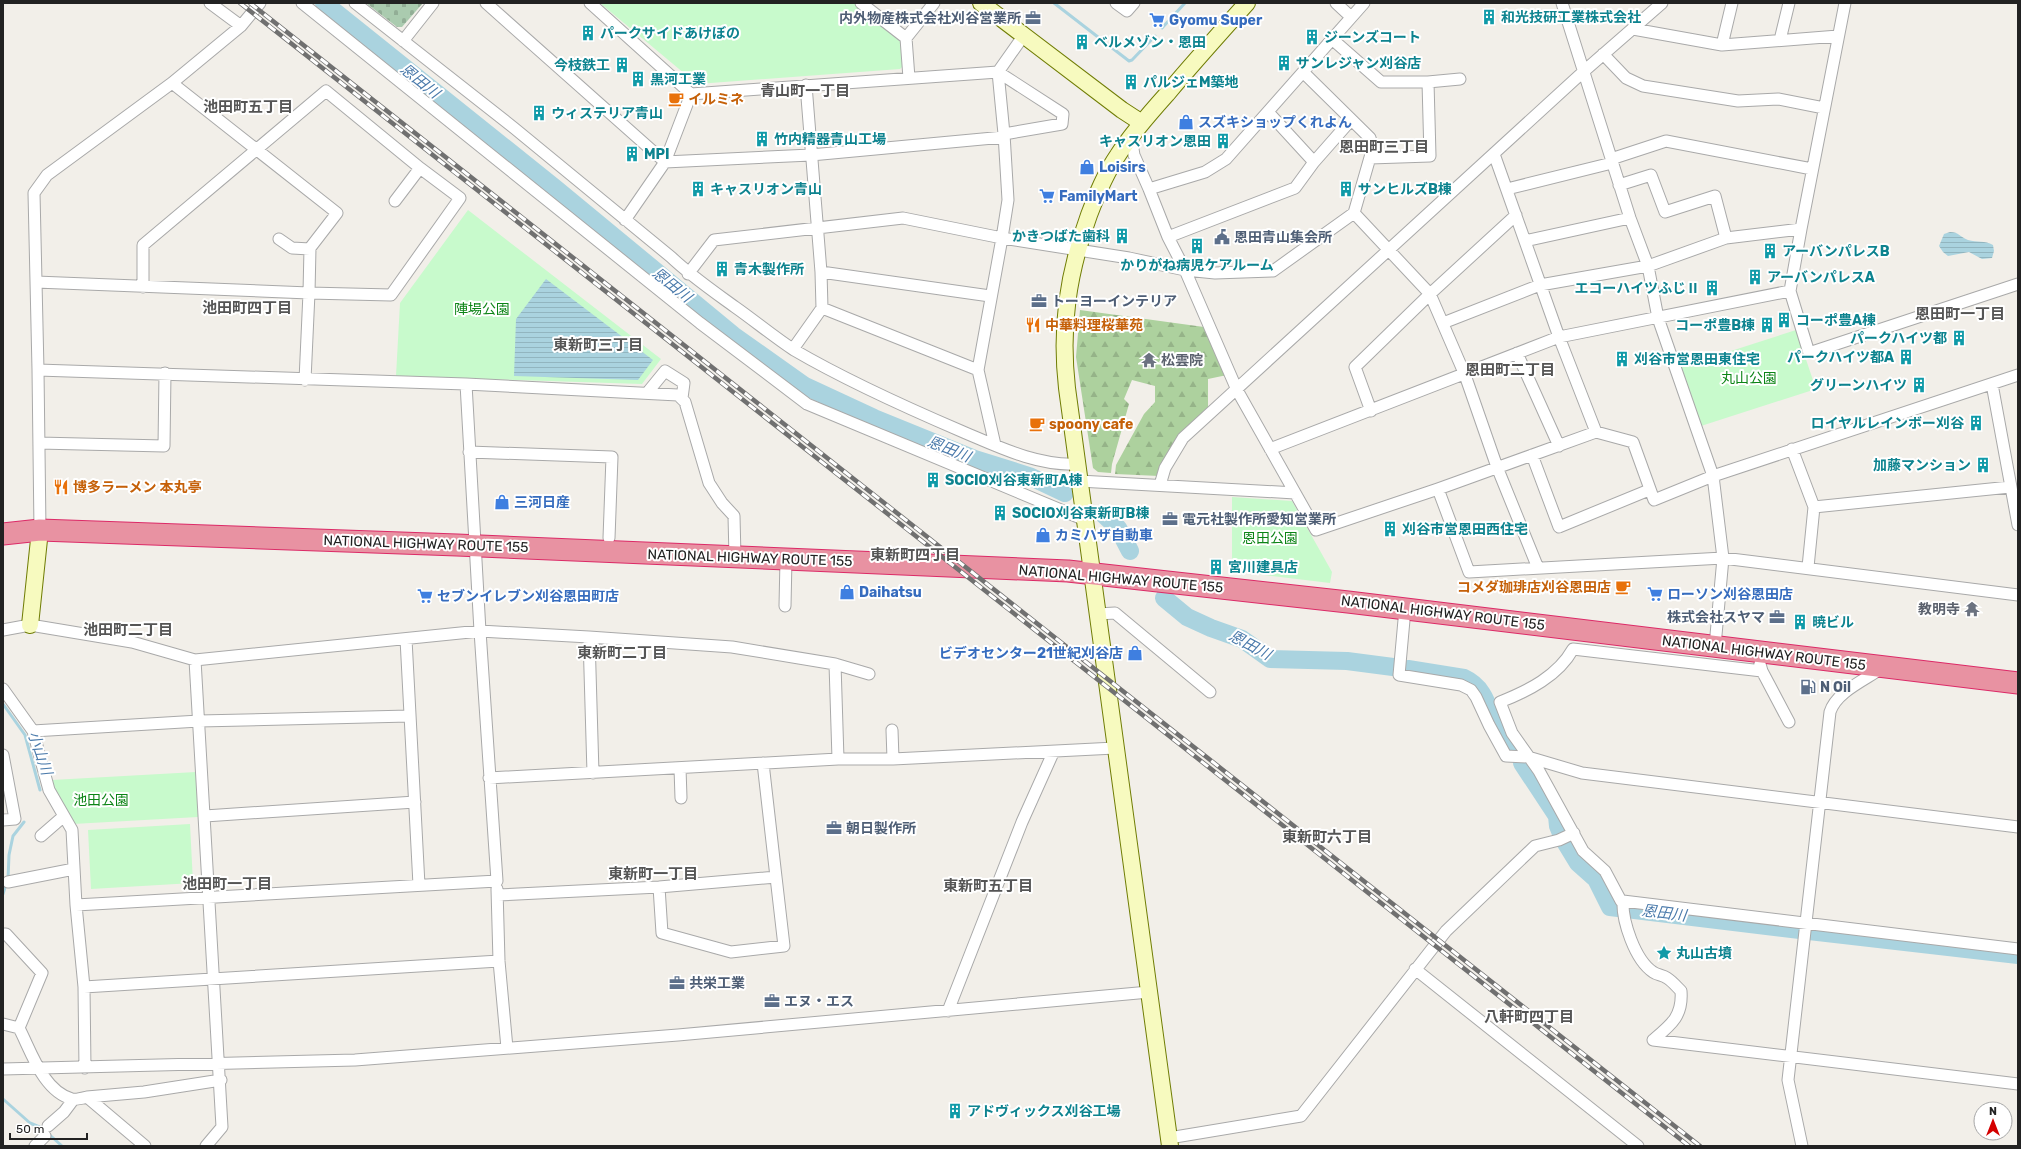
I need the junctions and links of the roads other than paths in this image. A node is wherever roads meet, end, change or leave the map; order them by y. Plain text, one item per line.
1 (210, 3) edge
2 (260, 3) edge
3 (302, 3) edge
4 (355, 3) edge
5 (433, 3) edge
6 (486, 3) edge
7 (590, 3) edge
8 (861, 3) edge
9 (934, 3) edge
10 (981, 3) edge
11 (1116, 3) edge
12 (1134, 3) edge
13 (1247, 3) edge
14 (1336, 3) edge
15 (1364, 3) edge
16 (1562, 3) edge
17 (1662, 3) edge
18 (1732, 3) edge
19 (1788, 3) edge
20 (1845, 3) edge
21 (1351, 17) junction
22 (241, 26) junction
23 (1633, 29) junction
24 (1024, 35) junction
25 (1838, 36) junction
26 (906, 38) junction
27 (1332, 39) junction
28 (1780, 40) junction
29 (403, 41) junction
30 (1722, 45) junction
31 (1604, 54) junction
32 (998, 72) junction
33 (1583, 72) junction
34 (1304, 73) junction
35 (909, 78) junction
36 (1460, 79) dead end
37 (1428, 82) junction
38 (172, 83) junction
39 (806, 85) junction
40 (691, 94) junction
41 (1824, 108) junction
42 (1268, 112) junction
43 (1351, 120) junction
44 (1142, 123) junction
45 (1004, 136) junction
46 (1131, 137) junction
47 (257, 151) junction
48 (811, 154) junction
49 (1494, 154) junction
50 (1370, 158) junction
51 (1612, 161) junction
52 (665, 162) junction
53 (1314, 162) junction
54 (420, 168) junction
55 (1812, 169) junction
56 (1620, 185) junction
57 (1149, 189) junction
58 (1508, 189) junction
59 (395, 201) dead end
60 (1354, 213) junction
61 (1516, 215) junction
62 (1630, 218) junction
63 (625, 220) junction
64 (816, 227) junction
65 (1801, 230) junction
66 (1168, 237) junction
67 (1002, 238) junction
68 (1726, 238) junction
69 (278, 239) dead end
70 (1525, 241) junction
71 (310, 249) junction
72 (1077, 250) junction
73 (1389, 251) junction
74 (1648, 266) junction
75 (1185, 270) junction
76 (821, 272) junction
77 (688, 274) junction
78 (36, 282) junction
79 (2018, 284) edge
80 (1540, 285) junction
81 (144, 286) junction
82 (1790, 291) junction
83 (310, 292) junction
84 (1430, 294) junction
85 (990, 296) junction
86 (822, 308) junction
87 (1658, 318) junction
88 (1443, 323) junction
89 (1559, 337) junction
90 (794, 349) junction
91 (1517, 353) junction
92 (38, 370) junction
93 (978, 370) junction
94 (165, 373) junction
95 (1465, 375) junction
96 (2018, 375) edge
97 (305, 380) junction
98 (466, 384) junction
99 (1992, 384) junction
100 (1237, 390) junction
101 (647, 393) junction
102 (682, 398) junction
103 (1371, 411) junction
104 (1596, 432) junction
105 (40, 443) junction
106 (995, 445) junction
107 (1559, 446) junction
108 (1792, 449) junction
109 (1270, 450) junction
110 (469, 452) junction
111 (1532, 455) junction
112 (1077, 464) junction
113 (1497, 467) junction
114 (1713, 476) junction
115 (1079, 481) junction
116 (1160, 484) junction
117 (2010, 487) junction
118 (1438, 489) junction
119 (1649, 490) junction
120 (1295, 493) junction
121 (1814, 507) junction
122 (1085, 520) junction
123 (2018, 525) edge
124 (40, 530) junction
125 (3, 534) edge
126 (609, 538) dead end
127 (475, 546) junction
128 (735, 557) junction
129 (1724, 558) junction
130 (786, 559) junction
131 (1808, 567) junction
132 (1538, 568) junction
133 (1092, 574) junction
134 (2018, 595) edge
135 (785, 606) dead end
136 (1405, 608) junction
137 (1098, 614) junction
138 (30, 625) junction
139 (3, 630) edge
140 (480, 631) junction
141 (589, 637) junction
142 (406, 639) junction
143 (1715, 646) junction
144 (195, 660) junction
145 (1759, 661) junction
146 (835, 664) junction
147 (1883, 668) junction
148 (869, 674) dead end
149 (2018, 683) edge
150 (3, 690) edge
151 (1210, 692) dead end
152 (409, 716) junction
153 (199, 721) junction
154 (1789, 722) dead end
155 (892, 730) dead end
156 (33, 731) junction
157 (1116, 748) junction
158 (1052, 752) junction
159 (1528, 757) junction
160 (4, 759) edge
161 (838, 759) junction
162 (893, 759) junction
163 (763, 763) junction
164 (680, 768) junction
165 (593, 772) junction
166 (489, 778) junction
167 (681, 798) dead end
168 (415, 802) junction
169 (1820, 803) junction
170 (64, 816) junction
171 (205, 816) junction
172 (3, 820) edge
173 (2018, 827) edge
174 (1574, 833) junction
175 (41, 836) dead end
176 (74, 869) junction
177 (776, 877) junction
178 (496, 882) junction
179 (5, 884) edge
180 (419, 885) junction
181 (659, 887) junction
182 (498, 895) junction
183 (209, 897) junction
184 (76, 905) junction
185 (1623, 905) junction
186 (1806, 924) junction
187 (3, 934) edge
188 (2018, 950) edge
189 (499, 961) junction
190 (1415, 970) junction
191 (214, 979) junction
192 (84, 987) junction
193 (1149, 992) junction
194 (948, 1011) junction
195 (3, 1024) edge
196 (19, 1028) junction
197 (507, 1048) junction
198 (1791, 1056) junction
199 (219, 1065) junction
200 (40, 1068) junction
201 (85, 1068) junction
202 (3, 1069) edge
203 (221, 1080) junction
204 (2018, 1084) edge
205 (87, 1097) junction
206 (73, 1100) junction
207 (1170, 1142) edge
208 (35, 1146) edge
209 (145, 1146) edge
210 (206, 1146) edge
211 (1638, 1146) edge
212 (1802, 1146) edge

1 - 22 street
2 - 22 street
3 - 122 street
4 - 29 street
5 - 29 street
6 - 52 street
7 - 40 street
8 - 26 street
9 - 26 street
10 - 24 street
11 - 12 street
13 - 44 street
14 - 21 street
15 - 21 street
16 - 33 street
17 - 23 street
18 - 30 street
19 - 28 street
20 - 25 street
21 - 27 street
22 - 38 street
23 - 30 street
23 - 31 street
24 - 32 street
24 - 44 street
25 - 28 street
25 - 41 street
26 - 35 street
27 - 34 street
27 - 37 street
28 - 30 street
29 - 63 street
31 - 33 street
31 - 41 street
32 - 35 street
32 - 45 street
32 - 45 street
33 - 49 street
33 - 51 street
34 - 42 street
34 - 43 street
35 - 39 street
36 - 37 street
37 - 50 street
38 - 47 street
38 - 78 street
39 - 40 street
39 - 48 street
40 - 52 street
41 - 55 street
42 - 53 street
42 - 57 street
43 - 50 street
43 - 53 street
44 - 46 street
45 - 48 street
45 - 67 street
46 - 57 street
46 - 72 street
47 - 54 street
47 - 71 street
47 - 81 street
48 - 52 street
48 - 64 street
49 - 58 street
49 - 73 street
50 - 60 street
51 - 55 street
51 - 56 street
51 - 58 street
52 - 63 street
53 - 66 street
54 - 59 street
54 - 83 street
55 - 65 street
56 - 62 street
56 - 68 street
57 - 66 street
58 - 61 street
60 - 73 street
60 - 75 street
61 - 70 street
61 - 84 street
62 - 70 street
62 - 74 street
63 - 77 street
64 - 67 street
64 - 76 street
64 - 77 street
65 - 68 street
65 - 82 street
66 - 75 street
67 - 72 street
67 - 85 street
68 - 74 street
69 - 71 street
70 - 80 street
71 - 83 street
72 - 75 street
72 - 112 street
73 - 84 street
73 - 100 street
74 - 80 street
74 - 87 street
75 - 100 street
76 - 85 street
76 - 86 street
77 - 90 street
78 - 81 street
78 - 92 street
79 - 82 street
80 - 88 street
80 - 89 street
81 - 83 street
82 - 87 street
83 - 97 street
84 - 88 street
84 - 103 street
85 - 93 street
86 - 90 street
86 - 93 street
87 - 89 street
87 - 114 street
88 - 95 street
89 - 91 street
89 - 104 street
90 - 106 street
91 - 95 street
91 - 107 street
92 - 94 street
92 - 105 street
93 - 106 street
94 - 97 street
94 - 105 street
95 - 103 street
95 - 113 street
96 - 99 street
97 - 98 street
98 - 101 street
98 - 110 street
99 - 108 street
99 - 117 street
100 - 109 street
100 - 116 street
101 - 102 street
101 - 102 street
102 - 128 street
103 - 109 street
104 - 107 street
104 - 119 street
105 - 124 street
106 - 112 street
107 - 111 street
108 - 114 street
108 - 121 street
109 - 120 street
110 - 126 street
110 - 127 street
111 - 113 street
111 - 119 street
112 - 115 street
113 - 118 street
113 - 132 street
114 - 119 street
114 - 129 street
115 - 116 street
115 - 122 street
116 - 120 street
117 - 121 street
117 - 123 street
118 - 120 street
118 - 132 street
121 - 131 street
122 - 133 street
124 - 125 highway, NATIONAL HIGHWAY ROUTE 155
124 - 127 highway, NATIONAL HIGHWAY ROUTE 155
124 - 138 street
127 - 128 highway, NATIONAL HIGHWAY ROUTE 155
127 - 140 street
128 - 130 highway, NATIONAL HIGHWAY ROUTE 155
129 - 131 street
129 - 132 street
129 - 143 street
130 - 133 highway, NATIONAL HIGHWAY ROUTE 155
130 - 135 street
131 - 134 street
133 - 136 highway, NATIONAL HIGHWAY ROUTE 155
133 - 137 street
136 - 143 highway, NATIONAL HIGHWAY ROUTE 155
136 - 159 street
137 - 151 street
137 - 157 street
138 - 139 street
138 - 144 street
140 - 141 street
140 - 142 street
140 - 166 street
141 - 146 street
141 - 165 street
142 - 144 street
142 - 152 street
143 - 145 highway, NATIONAL HIGHWAY ROUTE 155
144 - 153 street
145 - 147 highway, NATIONAL HIGHWAY ROUTE 155
145 - 154 street
145 - 159 street
146 - 148 street
146 - 161 street
147 - 149 highway, NATIONAL HIGHWAY ROUTE 155
147 - 169 street
150 - 156 street
152 - 153 street
152 - 168 street
153 - 156 street
153 - 171 street
155 - 162 street
156 - 170 street
157 - 158 street
157 - 193 street
158 - 162 street
158 - 194 street
159 - 169 street
159 - 174 street
160 - 172 street
161 - 162 street
161 - 163 street
163 - 164 street
163 - 177 street
164 - 165 street
164 - 167 street
165 - 166 street
166 - 178 street
168 - 171 street
168 - 180 street
169 - 173 street
169 - 186 street
170 - 175 street
170 - 176 street
171 - 183 street
174 - 185 street
174 - 190 street
176 - 179 street
176 - 184 street
177 - 181 street
177 - 181 street
178 - 180 street
178 - 182 street
180 - 183 street
181 - 182 street
182 - 189 street
183 - 184 street
183 - 191 street
184 - 192 street
185 - 186 street
185 - 198 street
186 - 188 street
186 - 198 street
187 - 196 street
189 - 191 street
189 - 197 street
190 - 207 street
190 - 211 street
191 - 192 street
191 - 199 street
192 - 201 street
193 - 194 street
193 - 207 street
194 - 197 street
195 - 196 street
196 - 200 street
197 - 199 street
198 - 204 street
198 - 212 street
199 - 201 street
199 - 203 street
200 - 201 street
200 - 202 street
200 - 206 street
203 - 205 street
203 - 210 street
205 - 206 street
205 - 209 street
206 - 208 street

